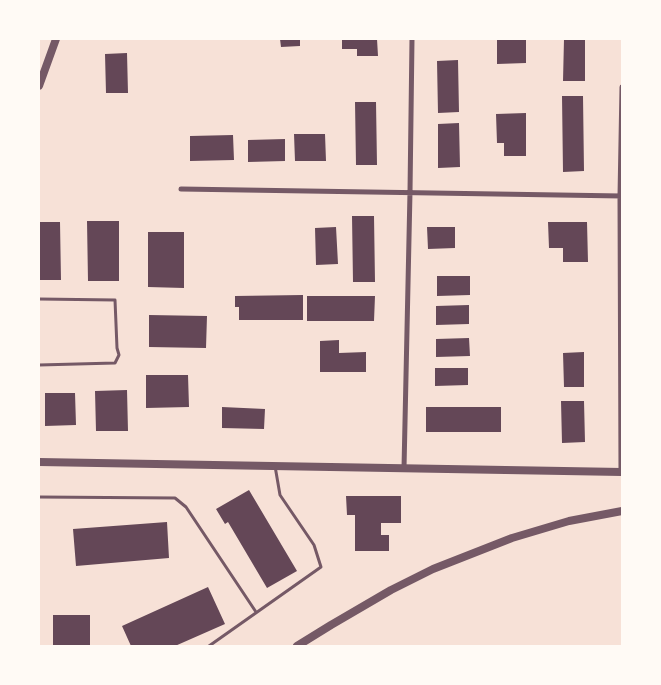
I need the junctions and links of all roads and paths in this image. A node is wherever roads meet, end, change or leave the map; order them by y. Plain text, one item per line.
1 (56, 39) edge
2 (412, 39) edge
3 (39, 86) edge
4 (622, 87) edge
5 (181, 189) dead end
6 (410, 192) junction
7 (621, 196) edge
8 (39, 299) edge
9 (39, 365) edge
10 (39, 462) edge
11 (275, 466) junction
12 (404, 468) junction
13 (622, 472) edge
14 (39, 497) edge
15 (622, 511) edge
16 (256, 612) junction
17 (209, 646) edge
18 (297, 646) edge

1 - 3 street
2 - 6 street
4 - 7 street
5 - 6 street
6 - 7 street
6 - 12 street
7 - 13 street
8 - 9 lane
10 - 11 street
11 - 12 street
11 - 16 lane
12 - 13 street
14 - 16 lane
15 - 18 street
16 - 17 lane

